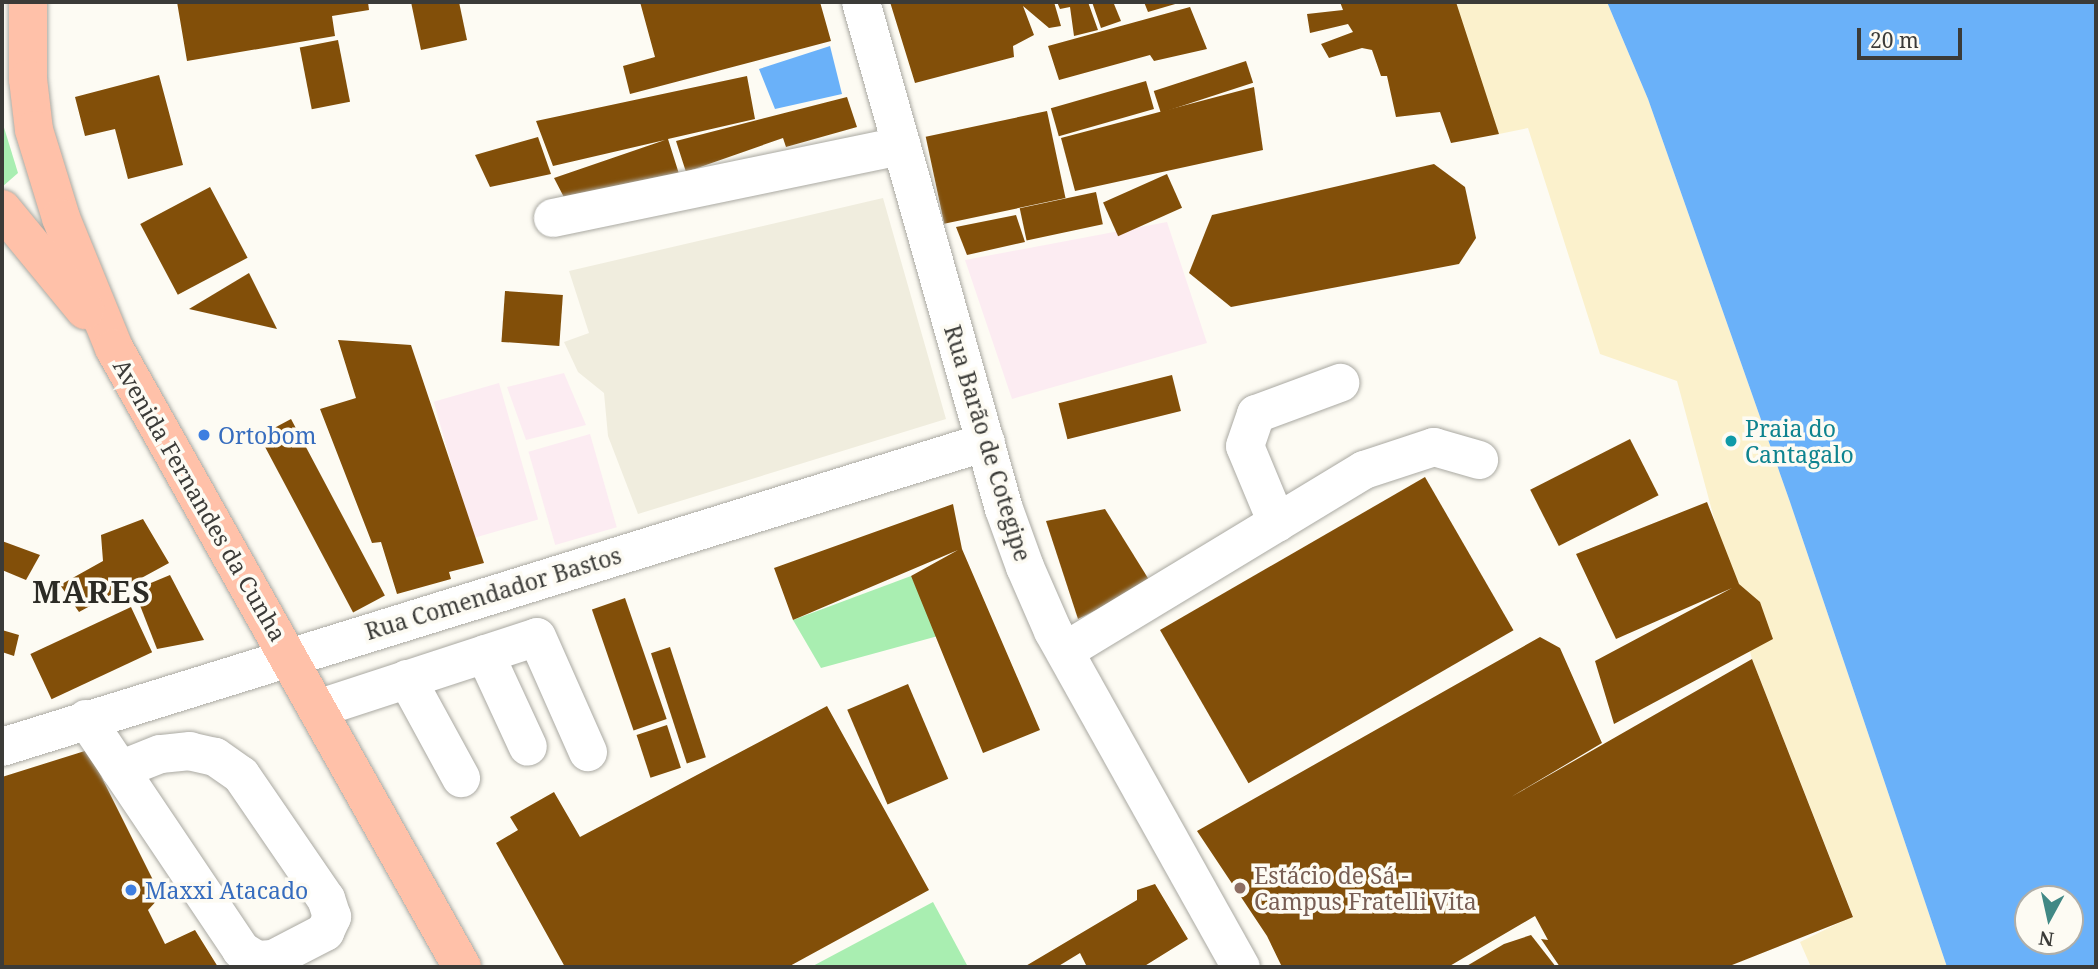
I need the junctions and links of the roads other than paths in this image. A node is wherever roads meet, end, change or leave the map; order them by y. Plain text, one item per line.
1 (28, 2) edge
2 (861, 2) edge
3 (902, 146) junction
4 (2, 209) edge
5 (553, 218) dead end
6 (114, 348) junction
7 (1340, 383) dead end
8 (986, 442) junction
9 (1479, 460) dead end
10 (1277, 523) junction
11 (1065, 651) junction
12 (485, 654) junction
13 (288, 656) junction
14 (407, 679) junction
15 (317, 709) junction
16 (86, 719) junction
17 (2, 747) edge
18 (527, 747) dead end
19 (588, 752) dead end
20 (120, 769) junction
21 (461, 778) dead end
22 (462, 967) edge
23 (1241, 967) edge

1 - 6 main road, Avenida Fernandes da Cunha
2 - 3 street, Rua Barão de Cotegipe
3 - 5 street
3 - 8 street, Rua Barão de Cotegipe
4 - 6 main road
6 - 13 main road, Avenida Fernandes da Cunha
7 - 10 street
8 - 11 street, Rua Barão de Cotegipe
8 - 13 street, Rua Comendador Bastos
9 - 10 street
10 - 11 street
11 - 23 street, Rua Barão de Cotegipe
12 - 14 street
12 - 18 street
12 - 19 street
13 - 15 main road, Avenida Fernandes da Cunha
13 - 16 street, Rua Comendador Bastos
14 - 15 street
14 - 21 street
15 - 22 main road, Avenida Fernandes da Cunha
16 - 17 street, Rua Comendador Bastos
16 - 20 street
20 - 20 street

